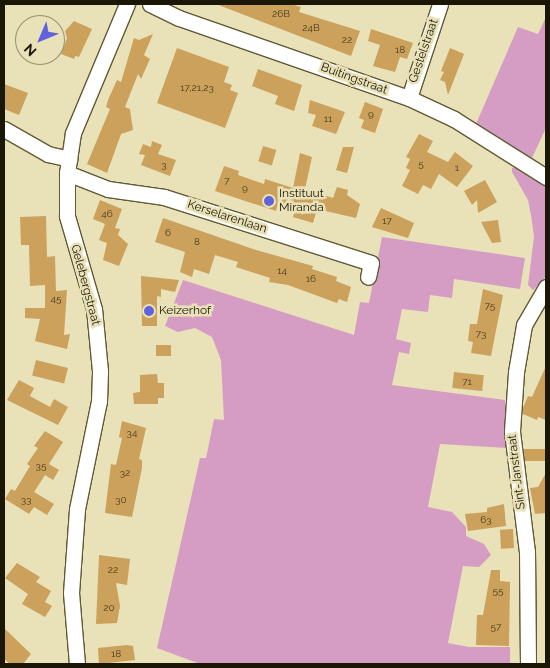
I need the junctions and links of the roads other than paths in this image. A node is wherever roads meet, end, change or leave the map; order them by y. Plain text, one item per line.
1 (127, 4) edge
2 (150, 4) edge
3 (440, 4) edge
4 (409, 98) junction
5 (4, 129) edge
6 (68, 166) junction
7 (546, 177) edge
8 (368, 277) dead end
9 (546, 287) edge
10 (77, 664) edge
11 (528, 664) edge

1 - 6 street, Gelebergstraat
2 - 4 street, Buitingstraat
3 - 4 street, Gestelstraat
4 - 7 street, Buitingstraat
5 - 6 street
6 - 8 street, Kerselarenlaan
6 - 10 street, Gelebergstraat
9 - 11 street, Sint-Janstraat

